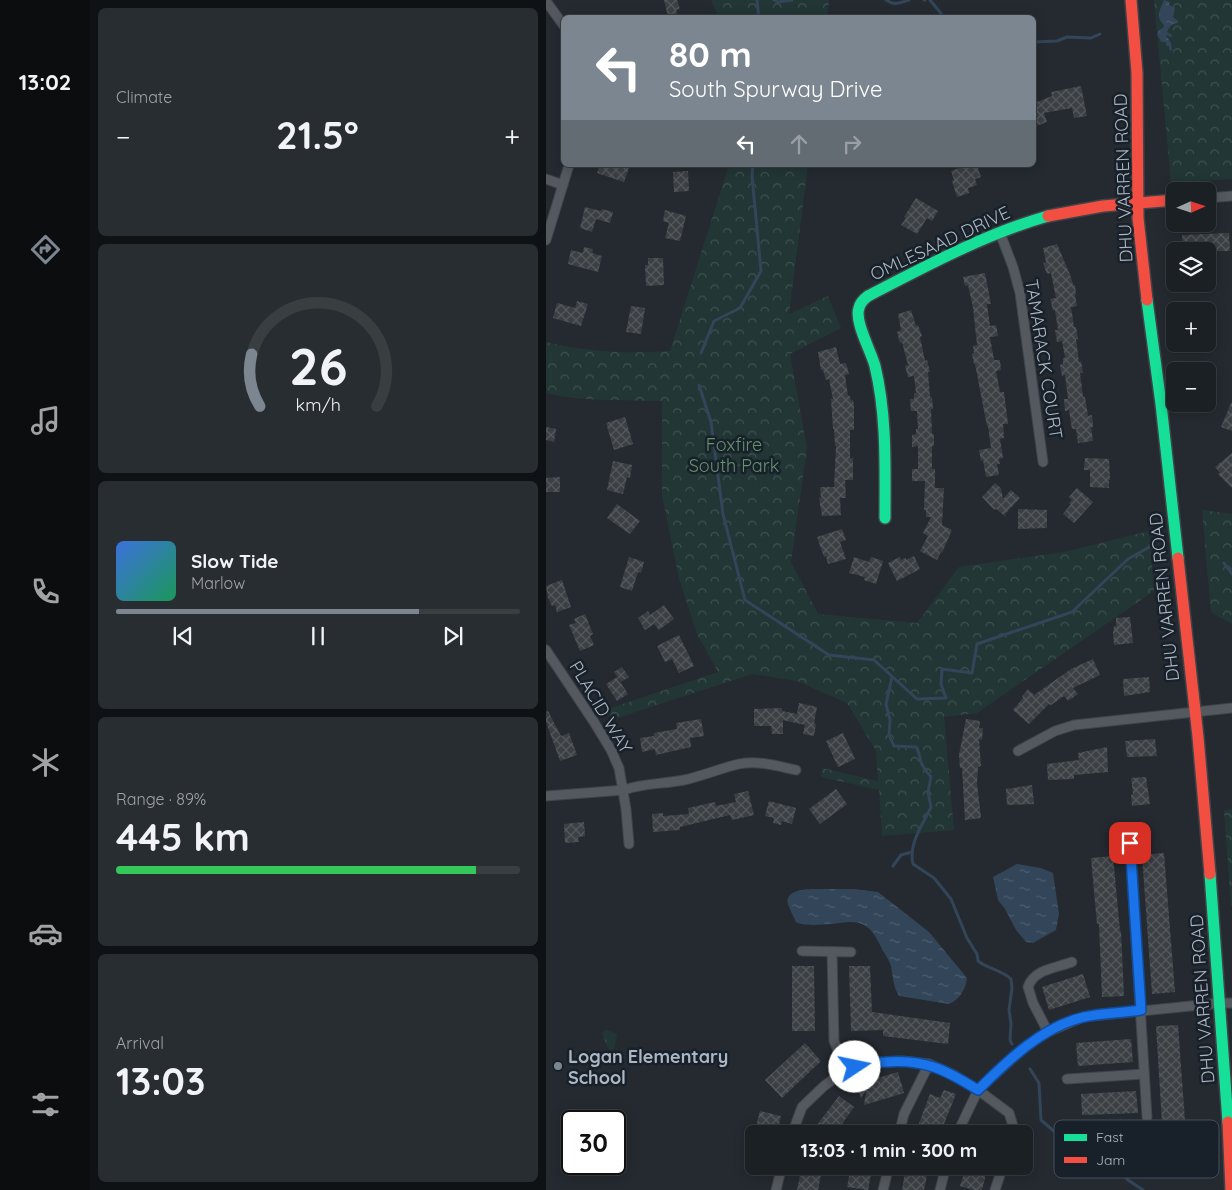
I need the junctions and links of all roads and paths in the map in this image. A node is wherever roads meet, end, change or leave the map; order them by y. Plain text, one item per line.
1 (1131, 0) edge
2 (546, 1) edge
3 (561, 22) edge
4 (568, 167) edge
5 (546, 179) edge
6 (563, 185) junction
7 (1232, 196) edge
8 (1216, 197) edge
9 (1166, 200) edge
10 (1138, 202) junction
11 (1000, 232) junction
12 (546, 240) edge
13 (1043, 462) dead end
14 (885, 518) dead end
15 (546, 650) edge
16 (1232, 708) edge
17 (1195, 711) junction
18 (1018, 751) dead end
19 (796, 770) dead end
20 (624, 790) junction
21 (546, 796) edge
22 (1130, 843) dead end
23 (629, 844) dead end
24 (802, 951) dead end
25 (832, 952) junction
26 (851, 952) dead end
27 (1072, 962) dead end
28 (1226, 1003) edge
29 (1141, 1010) junction
30 (1048, 1032) junction
31 (929, 1064) junction
32 (846, 1070) junction
33 (1144, 1074) junction
34 (1066, 1079) dead end
35 (978, 1090) junction
36 (1146, 1117) dead end
37 (795, 1125) edge
38 (901, 1125) edge
39 (961, 1125) edge
40 (1013, 1125) edge
41 (780, 1175) edge
42 (887, 1175) edge
43 (944, 1175) edge
44 (1001, 1175) edge
45 (776, 1190) edge
46 (883, 1190) edge
47 (940, 1190) edge
48 (995, 1190) edge
49 (1231, 1190) edge

1 - 10 main road, DHU VARREN ROAD
2 - 3 street
4 - 6 street
5 - 6 street
6 - 12 street
7 - 8 street
9 - 10 main road, OMLESAAD DRIVE
10 - 11 main road, OMLESAAD DRIVE
10 - 17 main road, DHU VARREN ROAD
11 - 13 street, TAMARACK COURT
11 - 14 main road, OMLESAAD DRIVE
15 - 20 street, PLACID WAY
16 - 17 street
17 - 18 street
17 - 28 main road, DHU VARREN ROAD
19 - 20 street
20 - 21 street
20 - 23 street, PLACID WAY
22 - 29 street
24 - 25 street
25 - 26 street
25 - 32 street
27 - 30 street
28 - 29 street
28 - 49 main road, DHU VARREN ROAD
29 - 30 street
29 - 33 street
30 - 35 street
31 - 32 street
31 - 35 street
31 - 38 street
32 - 37 street
33 - 34 street
33 - 36 street
35 - 39 street
35 - 40 street
41 - 45 street
42 - 46 street
43 - 47 street
44 - 48 street

